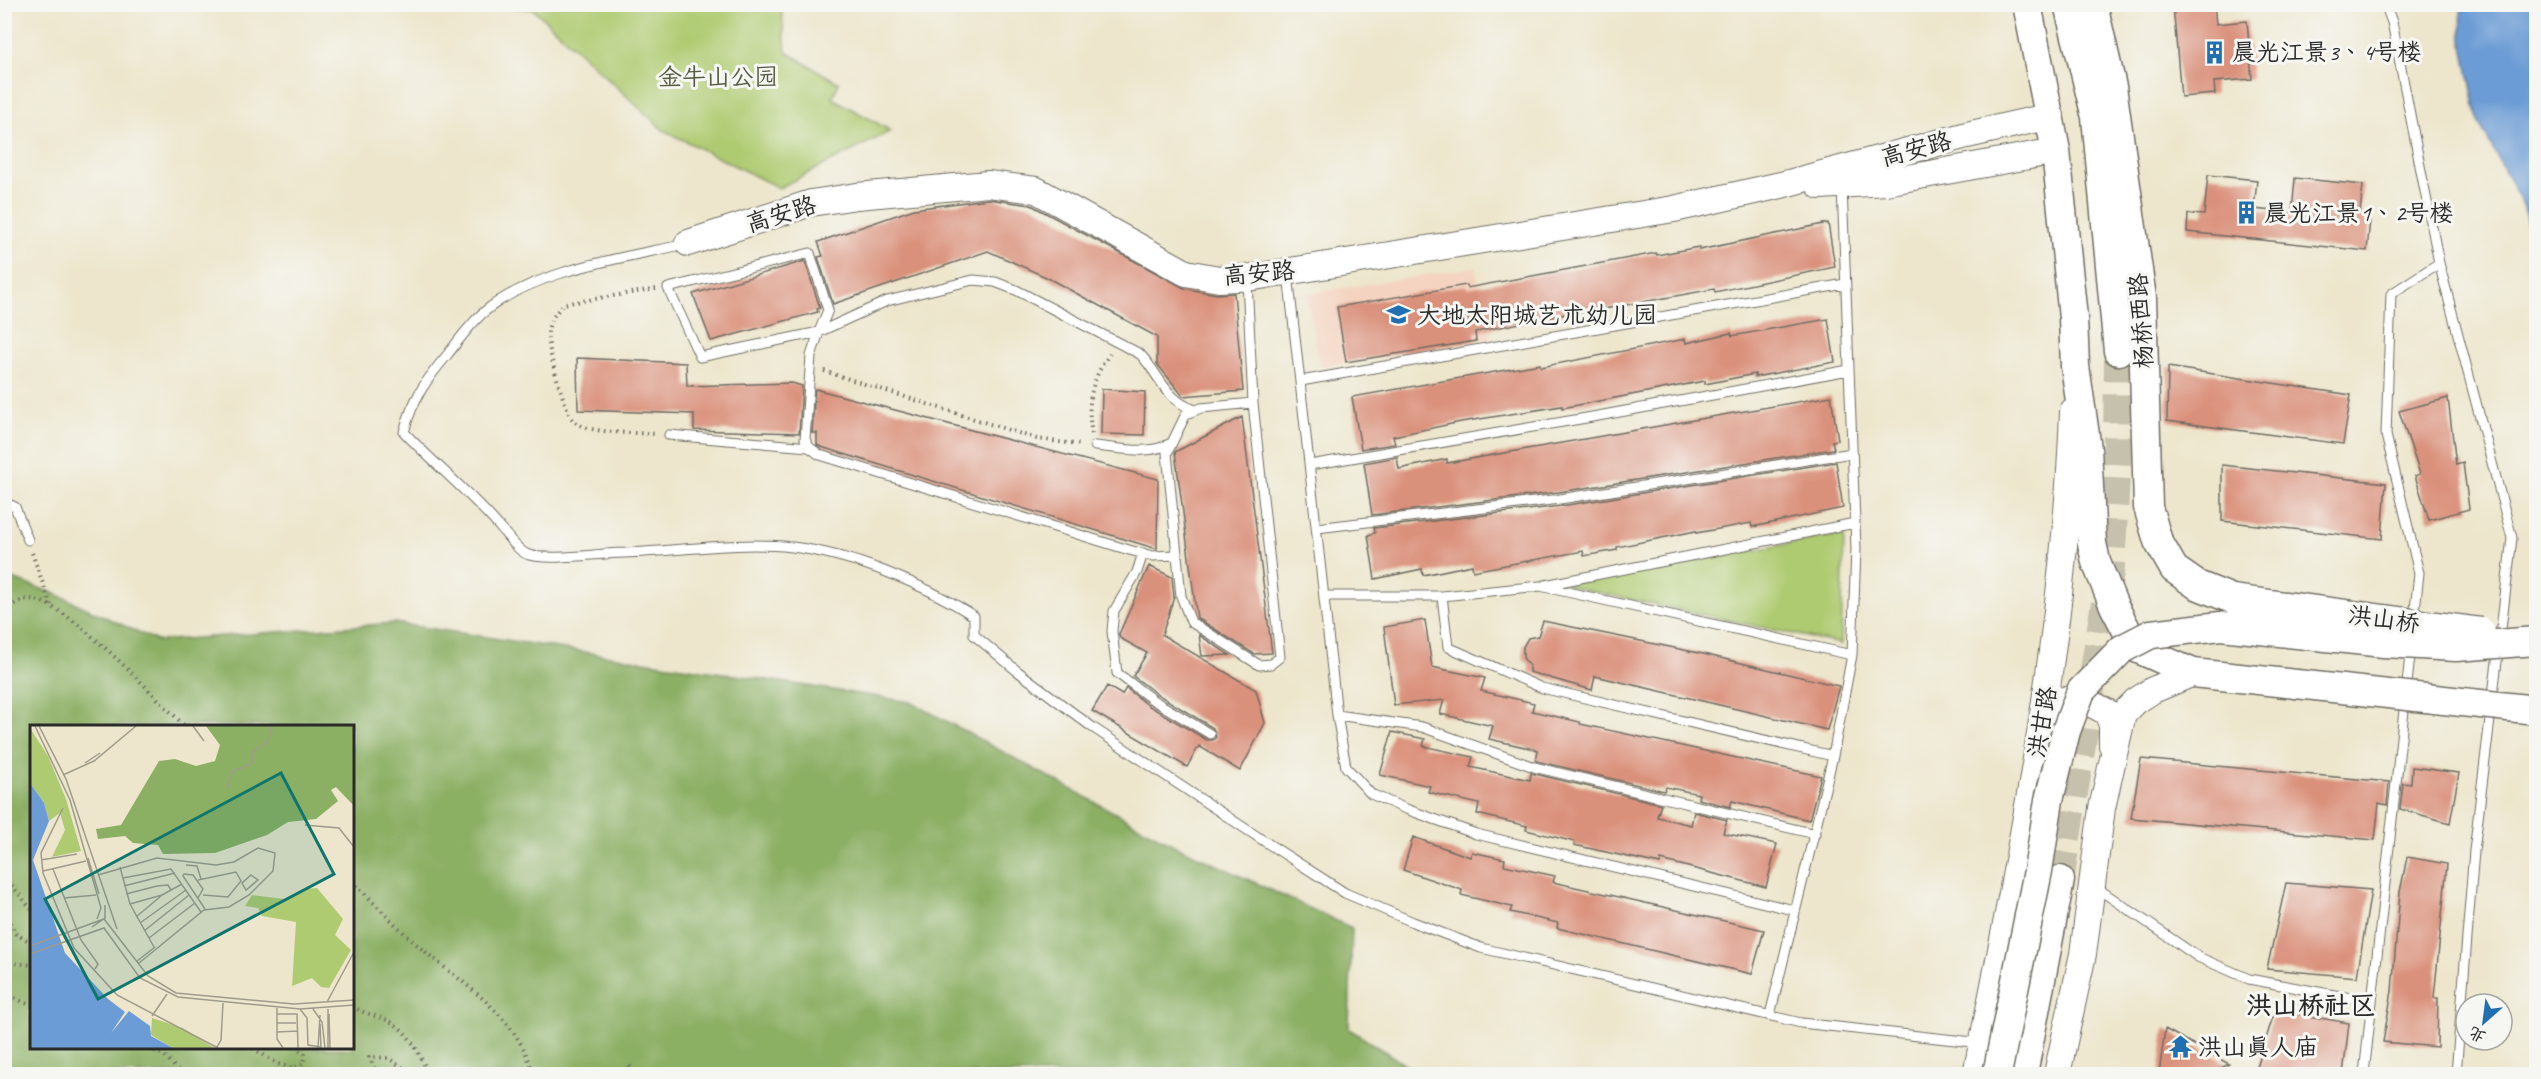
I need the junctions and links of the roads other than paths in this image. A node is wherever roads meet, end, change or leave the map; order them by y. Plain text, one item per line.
1 (2027, 4) edge
2 (2068, 4) edge
3 (2093, 4) edge
4 (2385, 4) edge
5 (2051, 116) junction
6 (2056, 151) junction
7 (1781, 185) junction
8 (1842, 185) junction
9 (688, 243) joint
10 (2439, 263) junction
11 (1288, 272) junction
12 (1247, 277) junction
13 (1845, 284) junction
14 (819, 332) junction
15 (2118, 351) tunnel mouth
16 (2075, 366) junction
17 (1849, 370) junction
18 (1301, 381) junction
19 (1253, 403) junction
20 (1195, 410) junction
21 (669, 435) road end
22 (1171, 443) junction
23 (1095, 446) road end
24 (809, 447) junction
25 (1852, 453) junction
26 (1310, 465) junction
27 (4, 502) edge
28 (1855, 523) junction
29 (1317, 528) junction
30 (28, 540) road end
31 (1143, 553) junction
32 (1176, 555) junction
33 (1540, 586) junction
34 (1325, 596) junction
35 (1442, 596) junction
36 (2232, 599) joint
37 (2536, 640) edge
38 (1852, 655) junction
39 (2193, 673) junction
40 (2045, 708) junction
41 (2536, 710) edge
42 (1338, 715) junction
43 (1210, 734) dead end
44 (2112, 751) junction
45 (1833, 756) junction
46 (1815, 834) junction
47 (2060, 880) tunnel mouth
48 (2093, 885) junction
49 (1794, 910) junction
50 (2372, 1002) junction
51 (1770, 1016) junction
52 (1983, 1043) junction
53 (1976, 1074) edge
54 (1997, 1074) edge
55 (2024, 1074) edge
56 (2057, 1074) edge
57 (2364, 1074) edge
58 (2456, 1074) edge

1 - 5 main road
2 - 15 main road
3 - 36 main road, 杨桥西路
4 - 10 lane
5 - 6 main road
5 - 7 street, 高安路
6 - 8 street, 高安路
6 - 16 main road
7 - 8 street, 高安路
7 - 11 street, 高安路
8 - 13 lane
9 - 12 street, 高安路
9 - 51 lane
10 - 50 lane
10 - 58 lane
11 - 12 street, 高安路
11 - 18 lane
12 - 19 lane
13 - 17 lane
13 - 18 lane
14 - 14 lane
14 - 20 lane
14 - 24 lane
16 - 39 main road
16 - 40 street, 洪甘路
17 - 25 lane
17 - 26 lane
18 - 26 lane
19 - 20 lane
19 - 32 lane
20 - 22 lane
21 - 24 lane
22 - 23 lane
22 - 32 lane
24 - 31 lane
25 - 28 lane
25 - 29 lane
26 - 29 lane
27 - 30 lane
28 - 33 lane
28 - 38 lane
29 - 34 lane
31 - 32 lane
31 - 43 lane
33 - 35 lane
33 - 38 lane
34 - 35 lane
34 - 42 lane
35 - 45 lane
36 - 37 main road, 洪山桥, bridge
37 - 54 main road, bridge
38 - 45 lane
39 - 41 main road, bridge
39 - 44 street
40 - 44 street
40 - 52 street, 洪甘路
42 - 46 lane
42 - 49 lane
44 - 48 street
45 - 46 lane
46 - 49 lane
47 - 55 main road
48 - 50 lane
48 - 56 street
49 - 51 lane
50 - 57 lane
51 - 52 lane
52 - 53 street, 洪甘路

